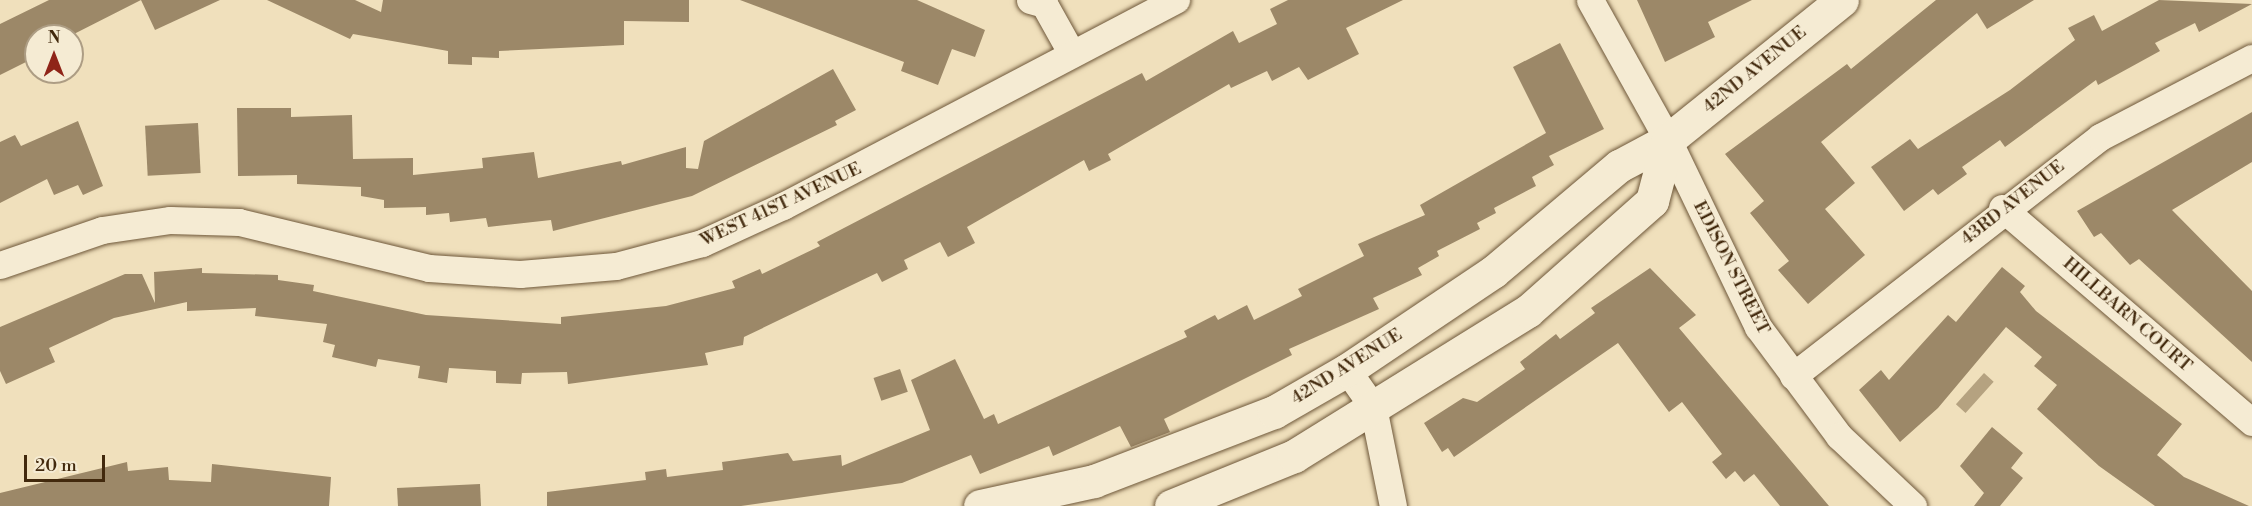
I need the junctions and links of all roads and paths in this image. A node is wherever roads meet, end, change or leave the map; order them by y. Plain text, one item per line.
1 (1030, 0) edge
2 (1176, 0) edge
3 (1590, 0) edge
4 (1842, 0) edge
5 (1072, 54) junction
6 (2252, 58) edge
7 (1668, 140) junction
8 (2002, 208) junction
9 (0, 265) edge
10 (1347, 370) junction
11 (1793, 376) junction
12 (1373, 407) junction
13 (2252, 422) edge
14 (980, 506) edge
15 (1171, 506) edge
16 (1393, 506) edge
17 (1913, 506) edge

1 - 5 street
2 - 5 street, WEST 41ST AVENUE
3 - 7 street, EDISON STREET
4 - 7 street, 42ND AVENUE
5 - 9 street, WEST 41ST AVENUE
6 - 8 street, 43RD AVENUE
7 - 10 street, 42ND AVENUE
7 - 11 street, EDISON STREET
7 - 12 street
8 - 11 street, 43RD AVENUE
8 - 13 street, HILLBARN COURT
10 - 12 street
10 - 14 street, 42ND AVENUE
11 - 17 street, EDISON STREET
12 - 15 street
12 - 16 street

